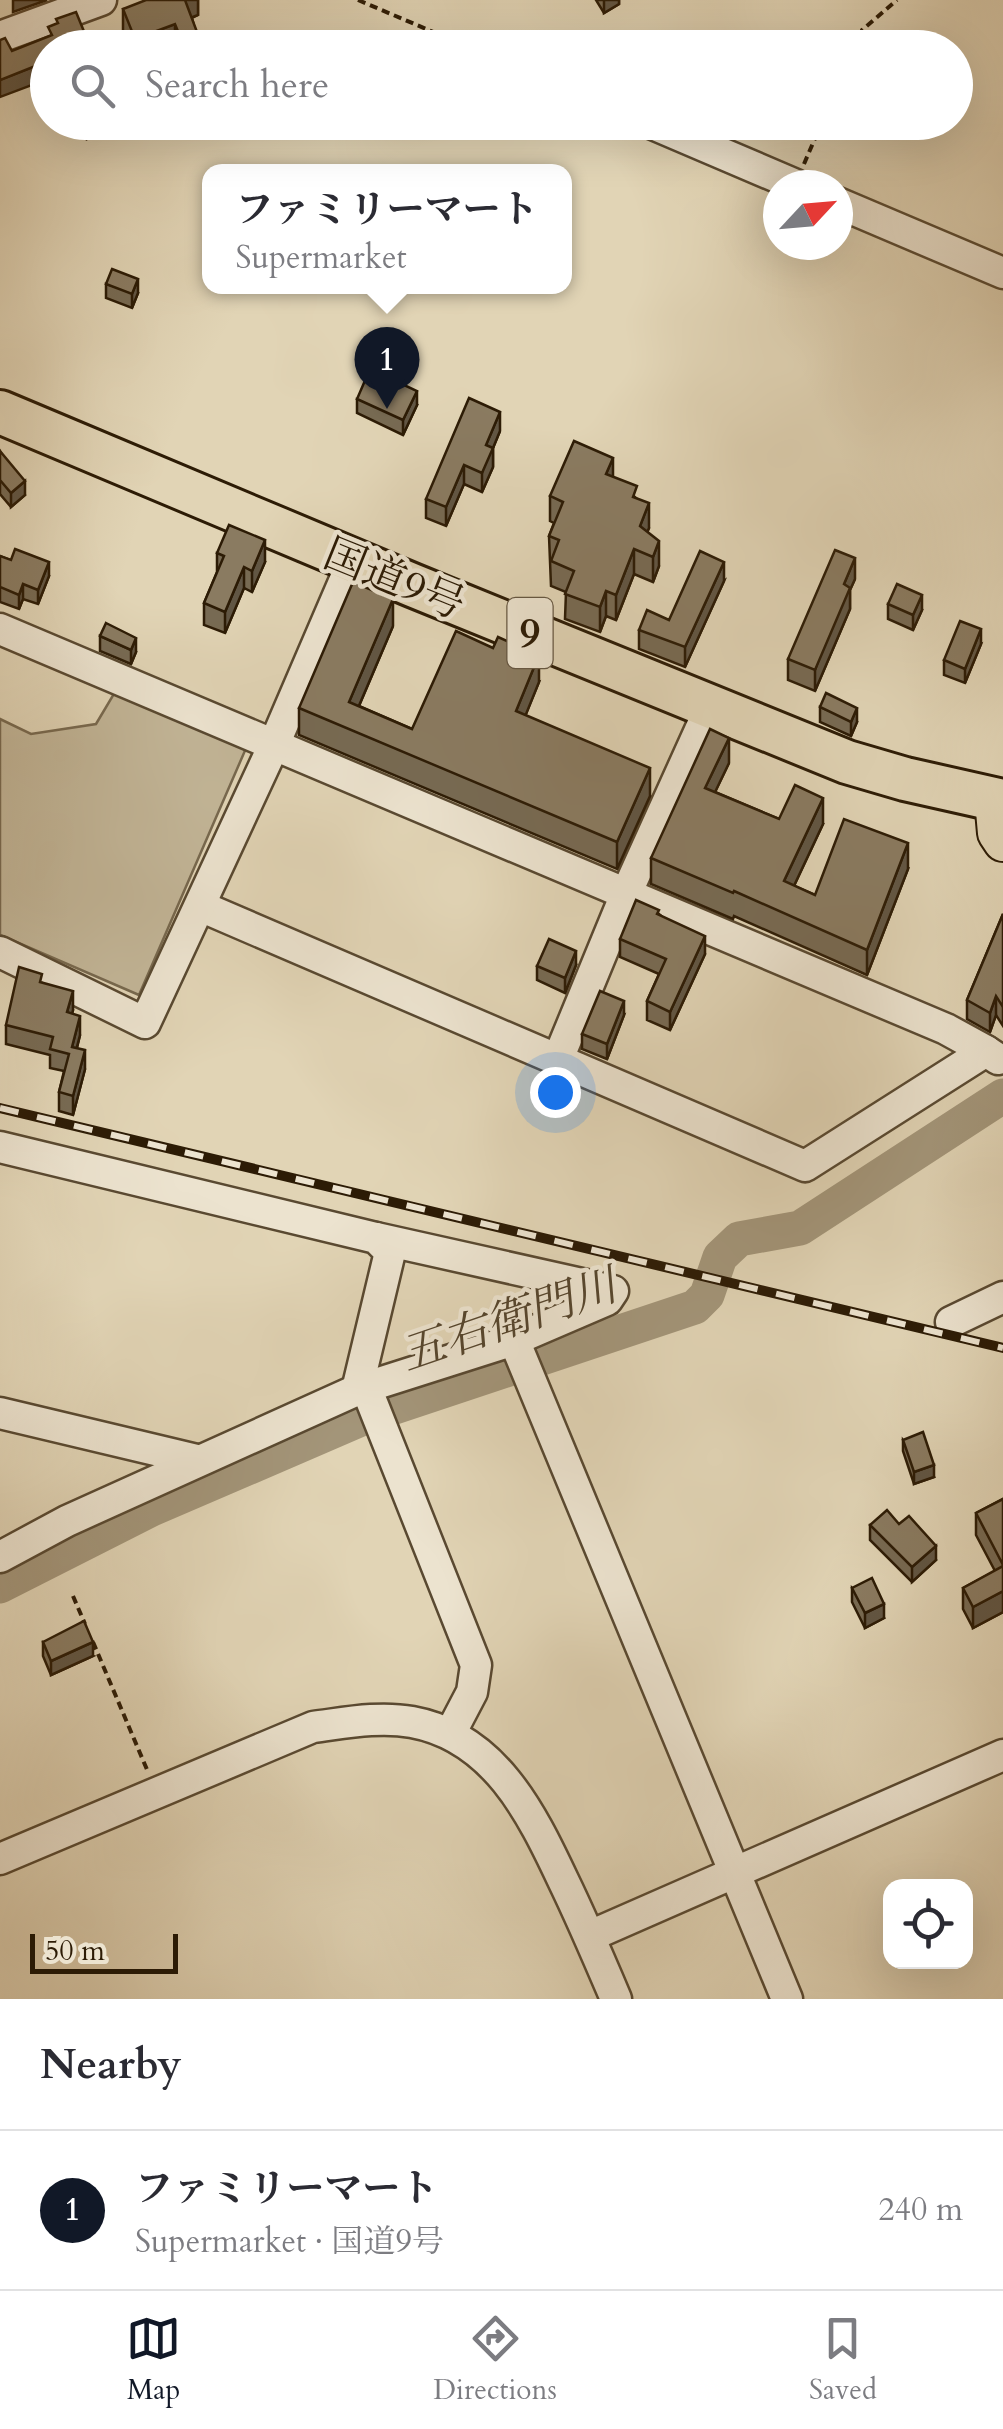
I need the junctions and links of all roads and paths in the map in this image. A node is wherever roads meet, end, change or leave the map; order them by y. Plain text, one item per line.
1 (101, 0) edge
2 (358, 0) edge
3 (897, 0) edge
4 (428, 30) edge
5 (862, 30) edge
6 (0, 37) edge
7 (690, 140) edge
8 (814, 140) edge
9 (801, 170) edge
10 (763, 171) edge
11 (853, 209) edge
12 (1003, 273) edge
13 (0, 396) edge
14 (0, 412) edge
15 (74, 444) junction
16 (353, 561) junction
17 (0, 630) edge
18 (711, 706) junction
19 (273, 747) junction
20 (998, 800) edge
21 (1003, 842) edge
22 (626, 894) junction
23 (200, 906) junction
24 (0, 952) edge
25 (994, 1056) edge
26 (558, 1060) junction
27 (0, 1147) edge
28 (376, 1238) junction
29 (1003, 1297) edge
30 (952, 1322) dead end
31 (514, 1340) junction
32 (357, 1390) junction
33 (0, 1412) edge
34 (197, 1460) junction
35 (0, 1557) edge
36 (73, 1596) dead end
37 (450, 1734) junction
38 (1003, 1755) edge
39 (158, 1794) junction
40 (0, 1859) edge
41 (734, 1873) junction
42 (590, 1936) junction
43 (616, 1999) edge
44 (787, 1999) edge

1 - 6 street
2 - 4 path
3 - 5 path
7 - 10 street
8 - 9 path
11 - 12 street
13 - 15 highway, 国道9号 / 9
14 - 15 highway, 国道9号 / 9
15 - 16 highway, 国道9号 / 9
16 - 18 highway, 国道9号 / 9
16 - 19 street
17 - 19 street
18 - 20 highway, 国道9号 / 9
18 - 22 street
19 - 22 street
19 - 23 street
20 - 21 main road
22 - 25 street
22 - 26 street
23 - 24 street
23 - 26 street
25 - 26 street
27 - 28 street
28 - 31 street
28 - 32 street
29 - 30 street
31 - 32 street
31 - 41 street
32 - 34 street
32 - 37 street
33 - 34 street
34 - 35 street
36 - 39 path
37 - 39 street
37 - 42 street
38 - 41 street
39 - 40 street
41 - 42 street
41 - 44 street
42 - 43 street

